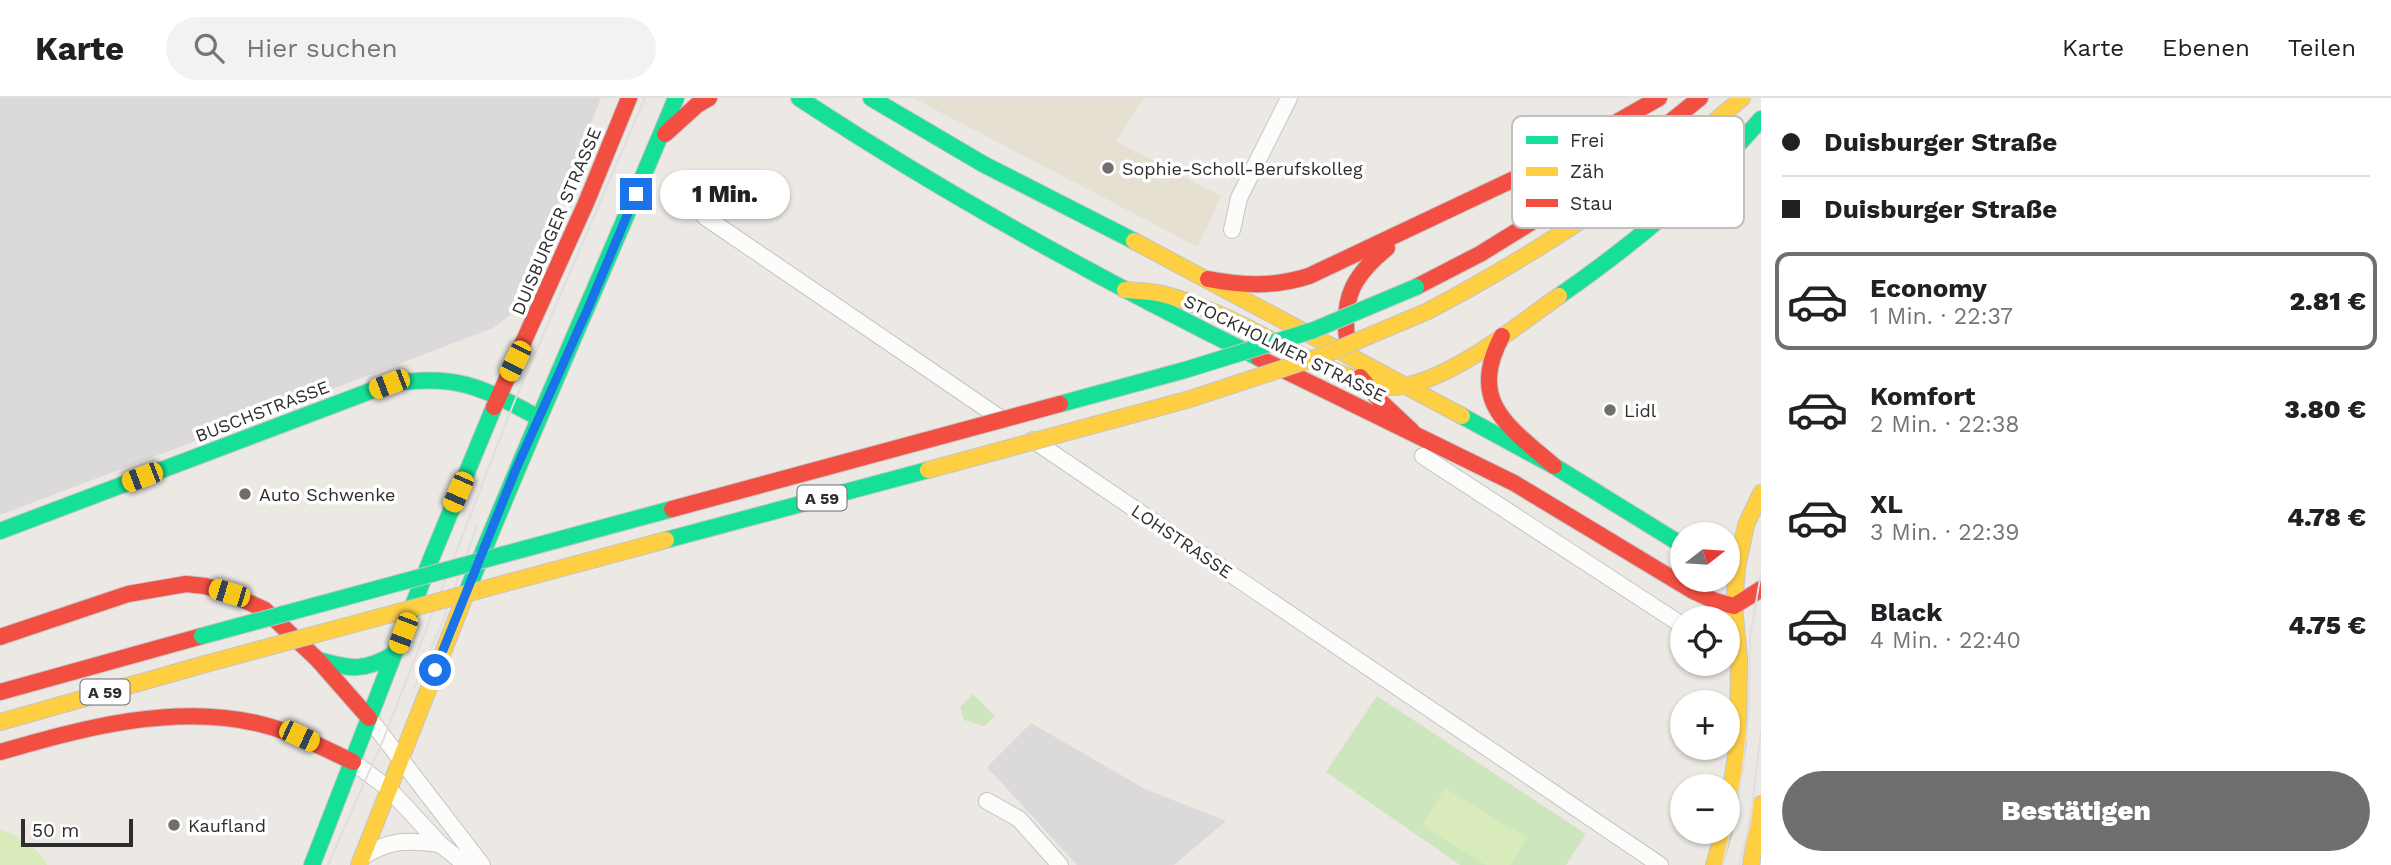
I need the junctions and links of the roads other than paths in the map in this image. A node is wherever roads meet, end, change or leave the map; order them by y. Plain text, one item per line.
1 (629, 98) edge
2 (676, 98) edge
3 (709, 98) edge
4 (799, 98) edge
5 (872, 98) edge
6 (1289, 98) edge
7 (1659, 98) edge
8 (1700, 98) edge
9 (1742, 98) edge
10 (1629, 116) edge
11 (1678, 116) edge
12 (1721, 116) edge
13 (1761, 118) edge
14 (1744, 137) edge
15 (661, 138) junction
16 (1512, 181) edge
17 (705, 217) dead end
18 (1522, 228) edge
19 (1574, 228) edge
20 (1651, 228) edge
21 (1411, 229) junction
22 (1232, 230) dead end
23 (1208, 279) junction
24 (1125, 290) junction
25 (1502, 335) junction
26 (1351, 356) junction
27 (1362, 382) junction
28 (1406, 386) junction
29 (498, 397) junction
30 (539, 418) junction
31 (1412, 431) junction
32 (1423, 456) dead end
33 (1554, 466) junction
34 (1761, 493) edge
35 (0, 531) edge
36 (1670, 538) edge
37 (1740, 543) edge
38 (1740, 573) edge
39 (1760, 589) edge
40 (1733, 592) edge
41 (1734, 606) junction
42 (1670, 617) edge
43 (0, 637) edge
44 (394, 654) junction
45 (318, 660) junction
46 (1734, 676) edge
47 (0, 692) edge
48 (369, 718) junction
49 (0, 722) edge
50 (0, 752) edge
51 (402, 759) junction
52 (353, 762) junction
53 (1733, 774) edge
54 (389, 789) junction
55 (987, 801) dead end
56 (1761, 804) edge
57 (440, 844) junction
58 (1720, 844) edge
59 (360, 861) edge
60 (312, 865) edge
61 (466, 865) edge
62 (482, 865) edge
63 (1060, 865) edge
64 (1660, 865) edge
65 (1714, 865) edge
66 (1751, 865) edge

1 - 29 main road, DUISBURGER STRASSE
2 - 15 main road
3 - 15 main road
4 - 24 main road, STOCKHOLMER STRASSE
5 - 23 main road, STOCKHOLMER STRASSE
6 - 22 street
7 - 10 main road
8 - 11 main road, A 59, bridge
9 - 12 main road, A 59, bridge
13 - 14 main road
15 - 30 main road
16 - 21 main road
17 - 64 street, LOHSTRASSE
18 - 47 main road, A 59, bridge
19 - 49 main road, A 59, bridge
20 - 25 main road
21 - 23 main road
21 - 26 main road
23 - 26 main road, STOCKHOLMER STRASSE
24 - 27 main road
24 - 31 main road, STOCKHOLMER STRASSE
25 - 28 main road
25 - 33 main road
26 - 27 main road
26 - 28 main road, STOCKHOLMER STRASSE
27 - 28 main road
27 - 31 main road
28 - 33 main road, STOCKHOLMER STRASSE
29 - 30 main road, BUSCHSTRASSE
29 - 35 main road, BUSCHSTRASSE
29 - 44 main road, DUISBURGER STRASSE
30 - 51 main road
31 - 41 main road, STOCKHOLMER STRASSE
32 - 42 street
33 - 36 main road, STOCKHOLMER STRASSE
34 - 37 main road
38 - 39 main road
39 - 41 main road
40 - 41 main road
43 - 45 main road
44 - 45 main road
44 - 48 main road, DUISBURGER STRASSE
45 - 48 main road
46 - 53 main road
48 - 51 street
48 - 52 main road, DUISBURGER STRASSE
50 - 52 main road
51 - 54 main road
51 - 62 street
52 - 54 street
52 - 60 main road, DUISBURGER STRASSE
54 - 57 street
54 - 59 main road
55 - 63 street
56 - 66 main road
57 - 59 street
57 - 61 street
58 - 65 main road

